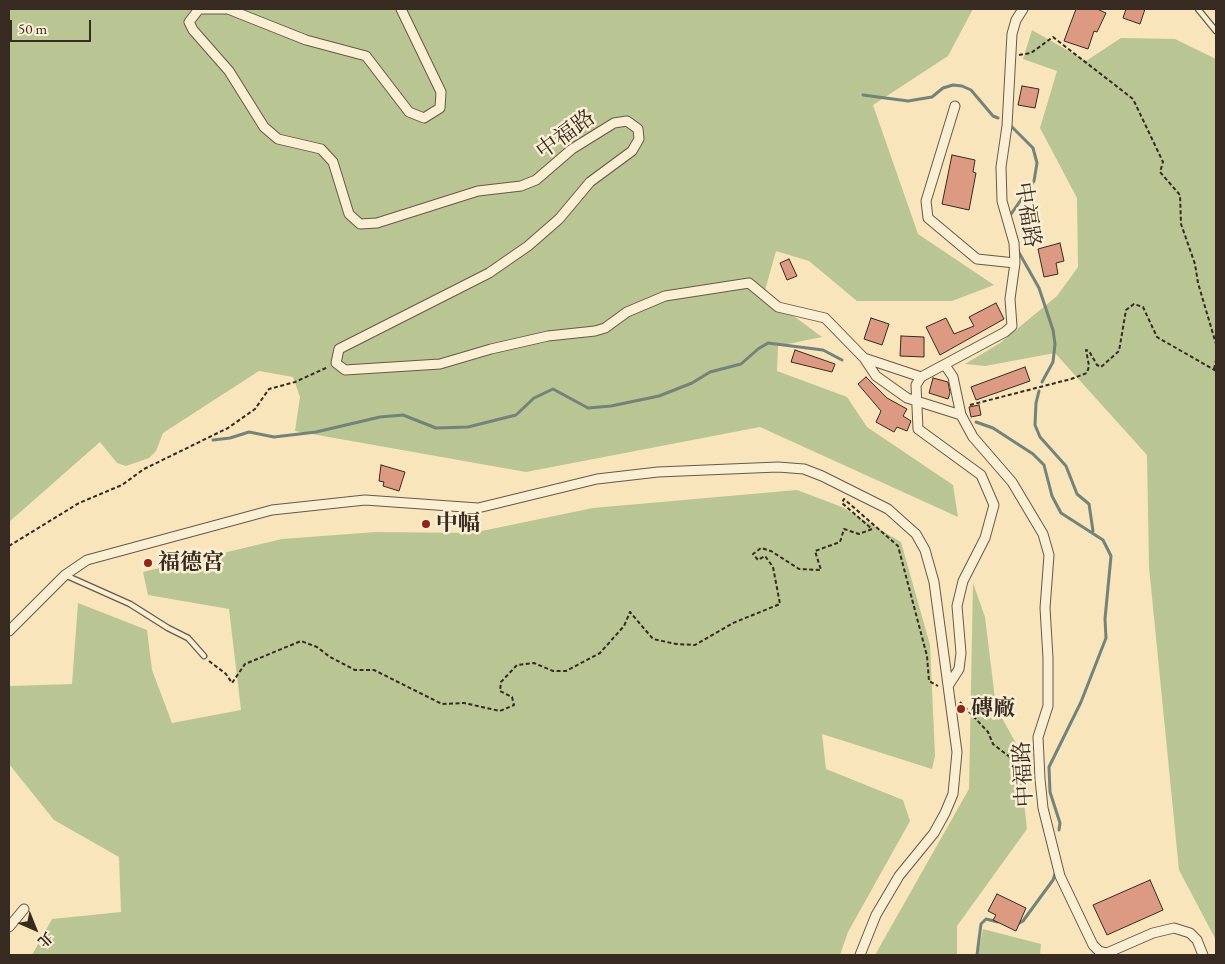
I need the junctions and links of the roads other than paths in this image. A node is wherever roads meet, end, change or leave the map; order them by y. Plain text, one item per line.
1 (401, 9) edge
2 (1023, 9) edge
3 (1198, 9) edge
4 (1216, 31) edge
5 (955, 106) dead end
6 (1015, 264) junction
7 (864, 358) junction
8 (945, 364) junction
9 (921, 377) junction
10 (917, 401) junction
11 (961, 411) junction
12 (65, 575) junction
13 (9, 631) edge
14 (204, 656) road end
15 (949, 689) junction
16 (24, 909) dead end
17 (9, 927) edge
18 (860, 955) edge
19 (1203, 955) edge

1 - 7 street, 中福路
2 - 6 street, 中福路
3 - 4 lane
5 - 6 street
6 - 8 street, 中福路
7 - 9 street
7 - 10 street
8 - 9 street, 中福路
8 - 11 street, 中福路
9 - 10 street
10 - 11 street
10 - 15 street
11 - 19 street, 中福路
12 - 13 street
12 - 14 lane
12 - 15 street
15 - 18 street
16 - 17 street

